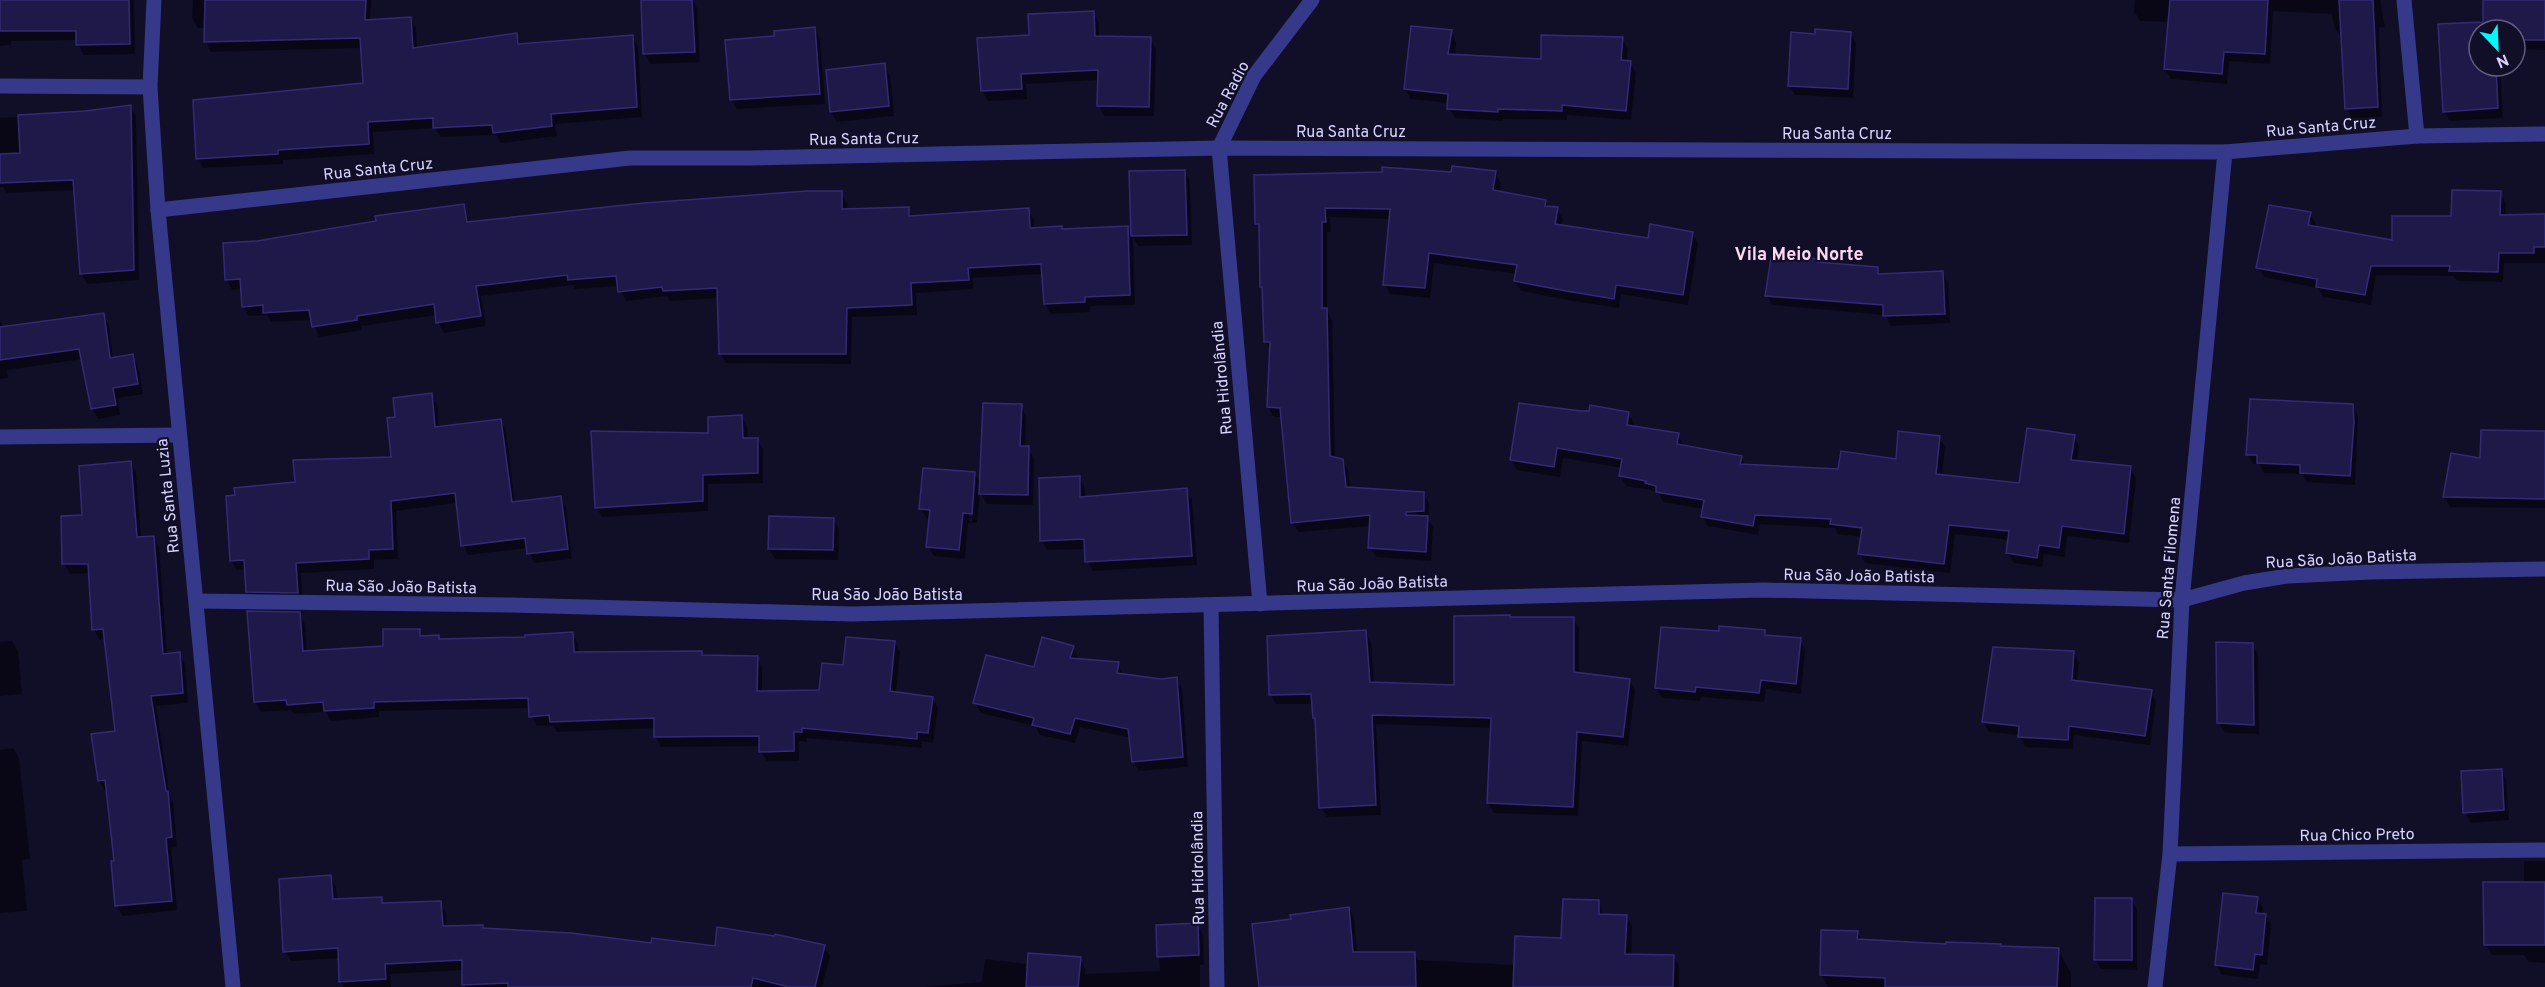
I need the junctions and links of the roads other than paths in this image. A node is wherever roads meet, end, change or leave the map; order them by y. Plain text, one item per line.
1 (154, 0) edge
2 (1312, 0) edge
3 (2404, 0) edge
4 (0, 86) edge
5 (150, 87) junction
6 (2545, 134) edge
7 (2417, 136) junction
8 (1219, 148) junction
9 (2225, 152) junction
10 (158, 210) junction
11 (178, 435) junction
12 (0, 437) edge
13 (2545, 569) edge
14 (2182, 600) junction
15 (197, 601) junction
16 (1260, 604) junction
17 (1211, 605) junction
18 (2545, 850) edge
19 (2170, 854) junction
20 (233, 987) edge
21 (1217, 987) edge
22 (2155, 987) edge

1 - 5 street, Rua Santa Luzia
2 - 8 street, Rua Radio
3 - 7 street
4 - 5 street
5 - 10 street, Rua Santa Luzia
6 - 7 street, Rua Santa Cruz
7 - 9 street, Rua Santa Cruz
8 - 9 street, Rua Santa Cruz
8 - 10 street, Rua Santa Cruz
8 - 16 street, Rua Hidrolândia
9 - 14 street, Rua Santa Filomena
10 - 11 street, Rua Santa Luzia
11 - 12 street
11 - 15 street, Rua Santa Luzia
13 - 14 street, Rua São João Batista
14 - 16 street, Rua São João Batista
14 - 19 street, Rua Santa Filomena
15 - 17 street, Rua São João Batista
15 - 20 street, Rua Santa Luzia
16 - 17 street, Rua São João Batista
17 - 21 street, Rua Hidrolândia
18 - 19 street, Rua Chico Preto
19 - 22 street, Rua Santa Filomena

